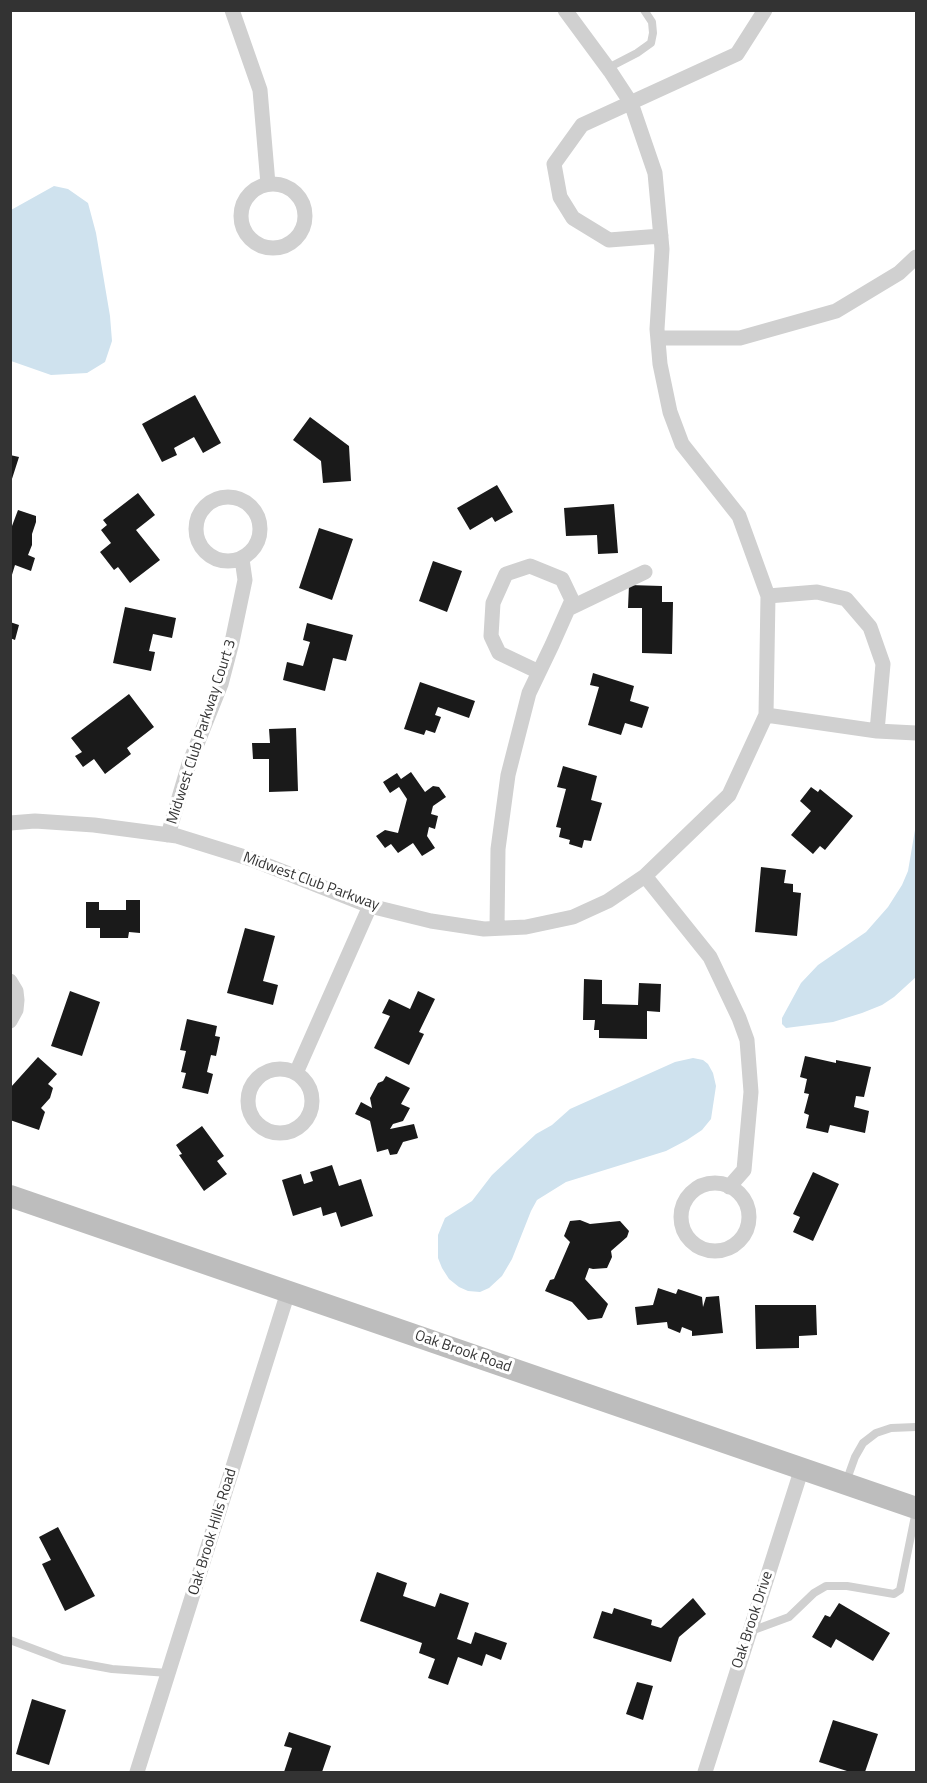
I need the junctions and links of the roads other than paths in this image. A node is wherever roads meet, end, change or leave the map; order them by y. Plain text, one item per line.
1 (232, 10) edge
2 (565, 10) edge
3 (644, 10) edge
4 (765, 10) edge
5 (608, 68) junction
6 (631, 103) junction
7 (268, 184) junction
8 (661, 236) junction
9 (916, 257) edge
10 (658, 338) junction
11 (242, 558) junction
12 (645, 572) dead end
13 (768, 596) junction
14 (568, 609) junction
15 (539, 672) junction
16 (766, 715) junction
17 (877, 731) junction
18 (916, 733) edge
19 (10, 823) edge
20 (168, 835) junction
21 (645, 876) junction
22 (370, 906) junction
23 (497, 928) junction
24 (10, 981) edge
25 (10, 1021) edge
26 (296, 1073) junction
27 (729, 1187) junction
28 (10, 1196) edge
29 (288, 1292) junction
30 (916, 1427) edge
31 (802, 1468) junction
32 (846, 1483) junction
33 (916, 1508) edge
34 (750, 1631) junction
35 (10, 1640) edge
36 (168, 1673) junction
37 (137, 1773) edge
38 (705, 1773) edge

1 - 7 street
2 - 5 street, Midwest Club Parkway
3 - 5 lane
4 - 6 street
5 - 6 street, Midwest Club Parkway
6 - 8 street, Midwest Club Parkway
6 - 8 street
7 - 7 street
8 - 10 street, Midwest Club Parkway
9 - 10 street
10 - 13 street, Midwest Club Parkway
11 - 11 street
11 - 20 street, Midwest Club Parkway Court 3
12 - 14 street
13 - 16 street, Midwest Club Parkway
13 - 17 street
14 - 15 street
14 - 15 street
15 - 23 street
16 - 17 street
16 - 21 street, Midwest Club Parkway
17 - 18 street
19 - 20 street, Midwest Club Parkway
20 - 22 street, Midwest Club Parkway
21 - 23 street, Midwest Club Parkway
21 - 27 street
22 - 23 street, Midwest Club Parkway
22 - 26 street
24 - 25 street
26 - 26 street
27 - 27 street
28 - 29 main road, Oak Brook Road
29 - 31 main road, Oak Brook Road
29 - 36 street, Oak Brook Hills Road
30 - 32 lane
31 - 32 main road, Oak Brook Road
31 - 34 street, Oak Brook Drive
32 - 33 main road, Oak Brook Road
33 - 34 lane
34 - 38 street, Oak Brook Drive
35 - 36 lane
36 - 37 street, Oak Brook Hills Road

